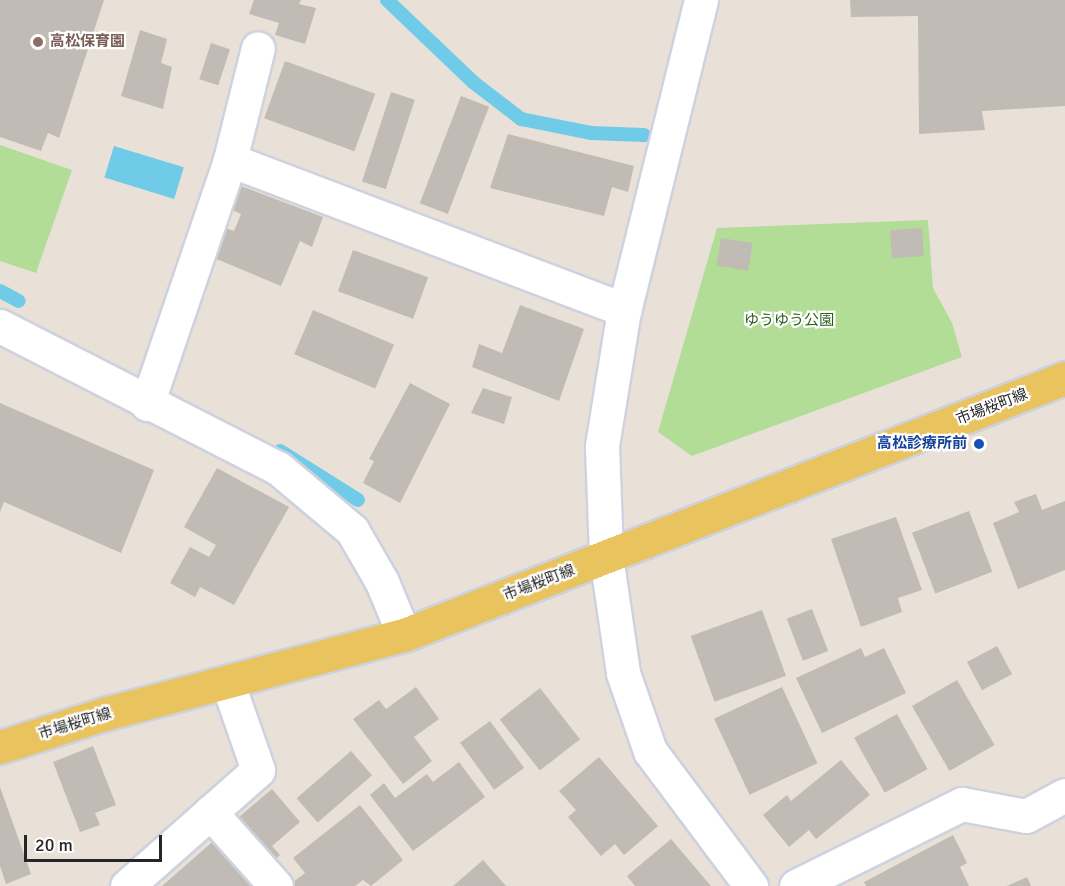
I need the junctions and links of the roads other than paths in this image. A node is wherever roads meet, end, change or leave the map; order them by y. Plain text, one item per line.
1 (701, 0) edge
2 (258, 48) dead end
3 (230, 160) junction
4 (624, 310) junction
5 (0, 326) edge
6 (1065, 378) edge
7 (147, 404) junction
8 (606, 556) junction
9 (404, 635) junction
10 (228, 684) junction
11 (0, 747) edge
12 (1065, 795) edge
13 (210, 812) junction
14 (127, 886) edge
15 (276, 886) edge
16 (751, 886) edge
17 (796, 886) edge

1 - 4 street
2 - 3 street
3 - 4 street
3 - 7 street
4 - 8 street
5 - 7 street
6 - 8 main road, 市場桜町線
7 - 9 street
8 - 9 main road, 市場桜町線
8 - 16 street
9 - 10 main road, 市場桜町線
10 - 11 main road, 市場桜町線
10 - 13 street
12 - 17 street
13 - 14 street
13 - 15 street

